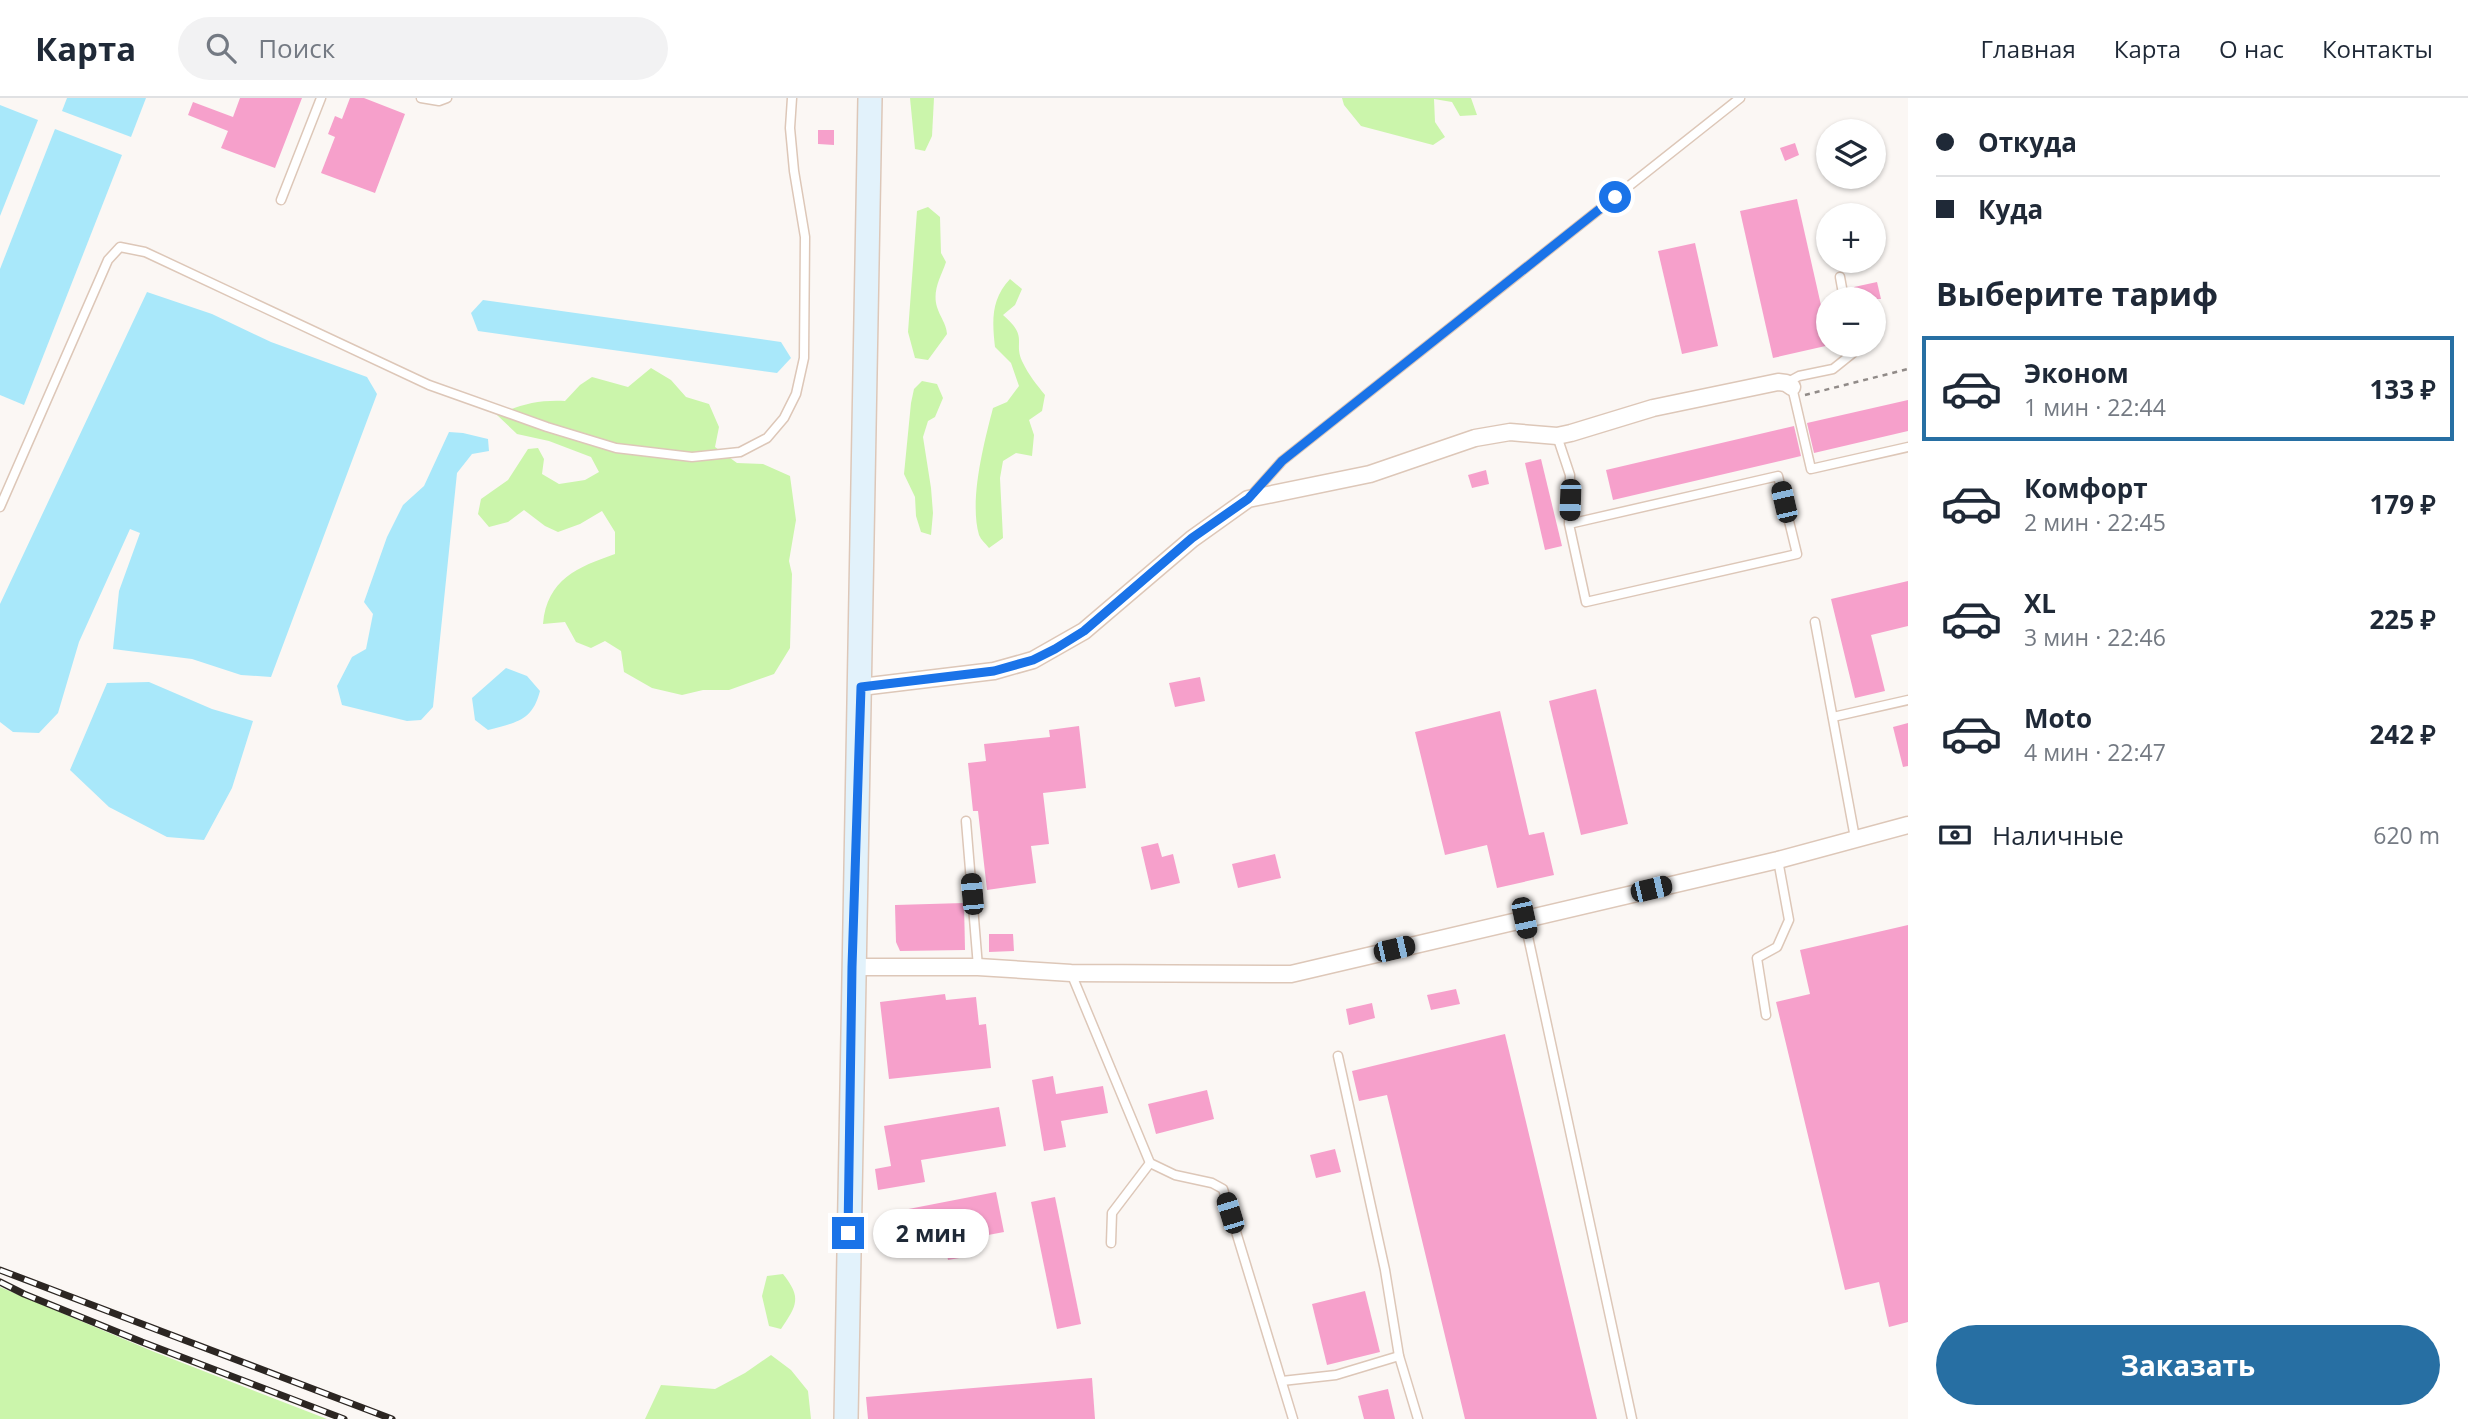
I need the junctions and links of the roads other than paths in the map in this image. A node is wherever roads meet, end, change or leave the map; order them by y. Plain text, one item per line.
1 (321, 98) edge
2 (421, 98) edge
3 (447, 98) edge
4 (792, 98) edge
5 (870, 98) edge
6 (1740, 98) edge
7 (281, 200) dead end
8 (1840, 277) dead end
9 (1842, 287) edge
10 (1848, 357) edge
11 (1791, 389) junction
12 (1557, 436) junction
13 (1908, 447) edge
14 (1248, 499) junction
15 (0, 507) edge
16 (1569, 524) junction
17 (1815, 622) dead end
18 (861, 687) junction
19 (1908, 699) edge
20 (1833, 718) junction
21 (966, 821) dead end
22 (1908, 825) edge
23 (1855, 838) junction
24 (1778, 860) junction
25 (1524, 918) junction
26 (852, 967) junction
27 (978, 967) junction
28 (1071, 972) junction
29 (1766, 1014) dead end
30 (1338, 1056) dead end
31 (1150, 1163) junction
32 (1111, 1242) dead end
33 (1399, 1356) junction
34 (1282, 1381) junction
35 (846, 1419) edge
36 (1293, 1419) edge
37 (1418, 1419) edge
38 (1632, 1419) edge

1 - 7 lane
2 - 3 lane
4 - 15 lane
5 - 18 street
6 - 14 lane
8 - 9 lane
10 - 11 lane
11 - 12 street
11 - 13 lane
12 - 14 street
12 - 16 lane
14 - 18 street
16 - 16 lane
17 - 20 lane
18 - 26 street
19 - 20 lane
20 - 23 lane
21 - 27 lane
22 - 23 street
23 - 24 street
24 - 25 street
24 - 29 lane
25 - 28 street
25 - 38 lane
26 - 27 street
26 - 35 street
27 - 28 street
28 - 31 lane
30 - 33 lane
31 - 32 lane
31 - 34 lane
33 - 34 lane
33 - 37 lane
34 - 36 lane

